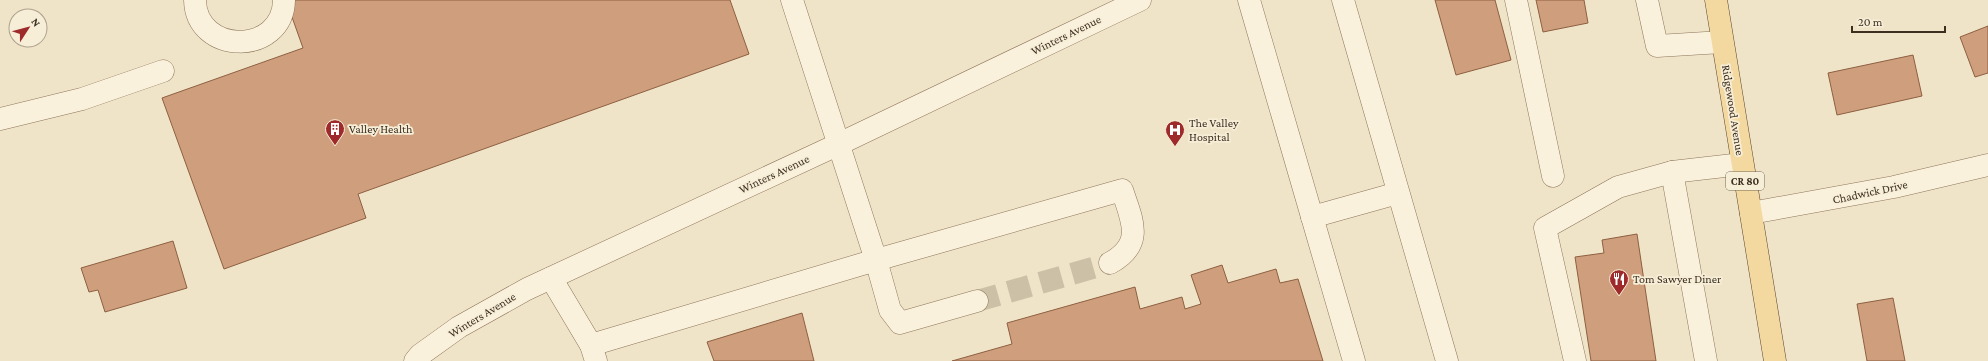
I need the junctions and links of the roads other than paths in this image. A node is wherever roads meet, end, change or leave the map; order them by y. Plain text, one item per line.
1 (195, 0) edge
2 (284, 0) edge
3 (792, 0) edge
4 (1140, 0) edge
5 (1249, 0) edge
6 (1343, 0) edge
7 (1516, 0) edge
8 (1647, 0) edge
9 (1716, 0) edge
10 (1722, 42) junction
11 (163, 71) dead end
12 (0, 119) edge
13 (839, 144) junction
14 (1742, 164) junction
15 (1988, 165) edge
16 (1672, 172) junction
17 (1553, 176) dead end
18 (1398, 193) junction
19 (1751, 213) junction
20 (1312, 217) junction
21 (876, 260) junction
22 (1110, 263) tunnel mouth
23 (551, 278) junction
24 (977, 301) tunnel mouth
25 (593, 353) edge
26 (1772, 360) edge
27 (415, 361) edge
28 (1354, 361) edge
29 (1446, 361) edge
30 (1575, 361) edge
31 (1706, 361) edge

1 - 2 street
3 - 13 street
4 - 13 street, Winters Avenue
5 - 20 street
6 - 18 street
7 - 17 street
8 - 10 street
9 - 10 main road, Ridgewood Avenue / CR 80
10 - 14 main road, Ridgewood Avenue / CR 80
11 - 12 street
13 - 21 street
13 - 23 street, Winters Avenue
14 - 16 street
14 - 19 main road, Ridgewood Avenue / CR 80
15 - 19 street, Chadwick Drive
16 - 30 street
16 - 31 street
18 - 20 street
18 - 29 street
19 - 26 main road, Ridgewood Avenue / CR 80
20 - 28 street
21 - 22 street
21 - 24 street
21 - 25 street
23 - 25 street
23 - 27 street, Winters Avenue

